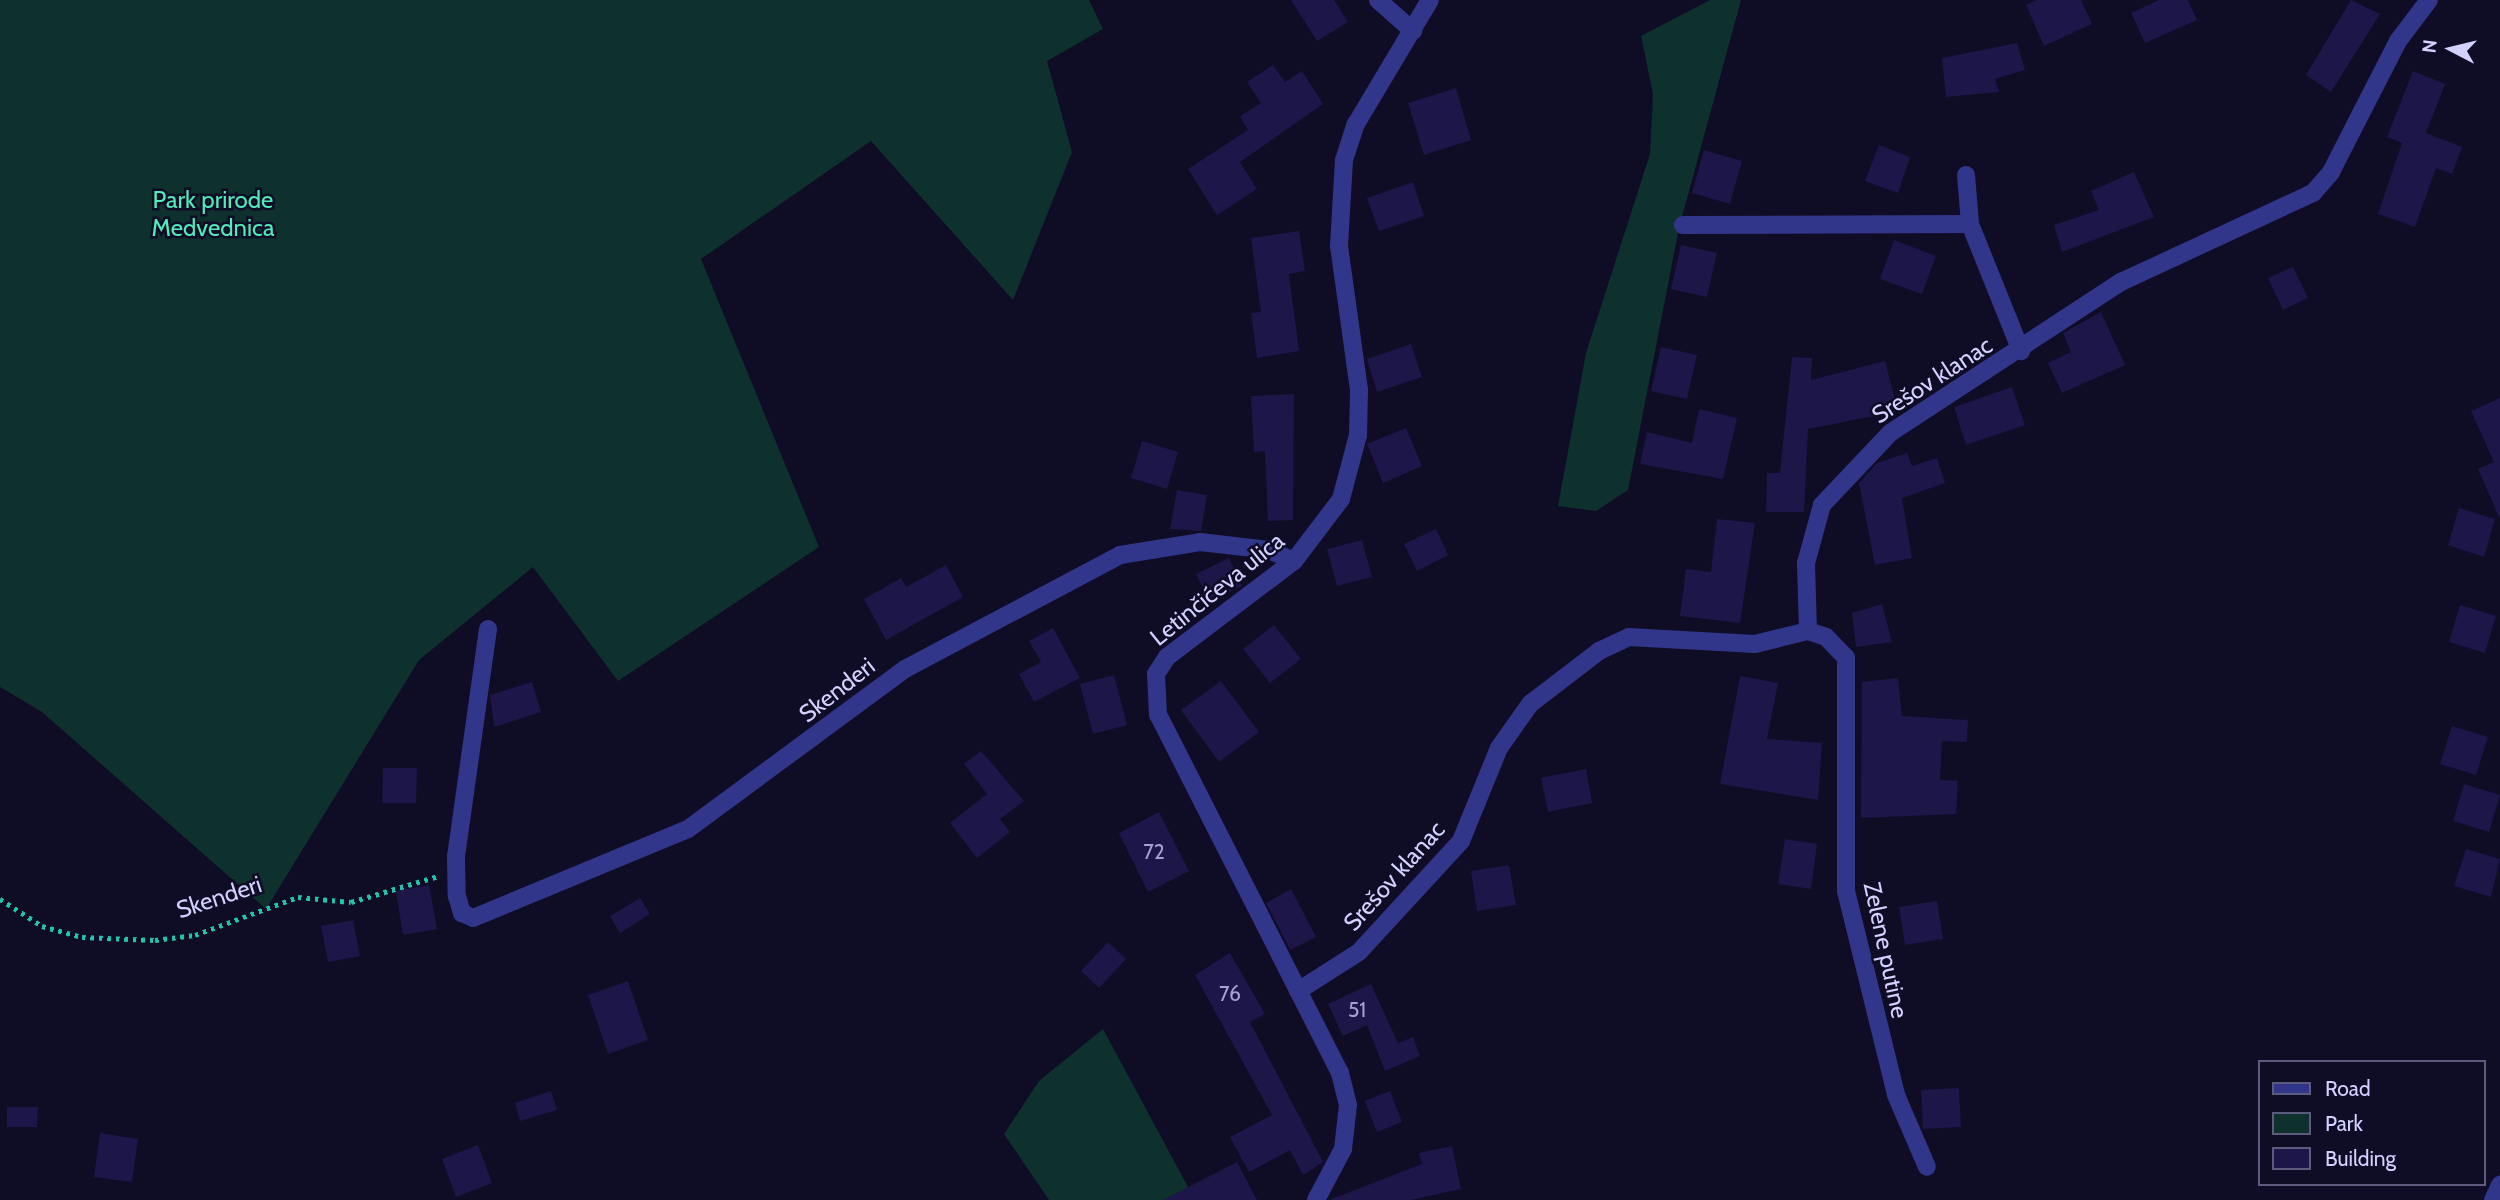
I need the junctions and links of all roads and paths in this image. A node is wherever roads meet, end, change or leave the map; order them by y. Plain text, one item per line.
1 (1378, 0) edge
2 (1430, 0) edge
3 (2429, 0) edge
4 (1413, 31) junction
5 (1966, 175) dead end
6 (1970, 224) junction
7 (1684, 225) dead end
8 (2021, 351) junction
9 (1294, 561) junction
10 (488, 629) dead end
11 (1808, 631) junction
12 (457, 874) junction
13 (0, 899) edge
14 (1298, 991) junction
15 (1927, 1167) dead end
16 (2500, 1185) edge
17 (1316, 1200) edge
18 (2493, 1200) edge

1 - 4 street
2 - 4 street, Letinčićeva ulica
3 - 8 street, Srešov klanac
4 - 9 street, Letinčićeva ulica
5 - 6 street, Srešov klanac
6 - 7 street
6 - 8 street, Srešov klanac
8 - 11 street, Srešov klanac
9 - 12 street, Skenderi
9 - 14 street, Letinčićeva ulica
10 - 12 street, Skenderi
11 - 14 street, Srešov klanac
11 - 15 street, Zelene putine
12 - 13 path, Skenderi
14 - 17 street, Letinčićeva ulica
16 - 18 street

